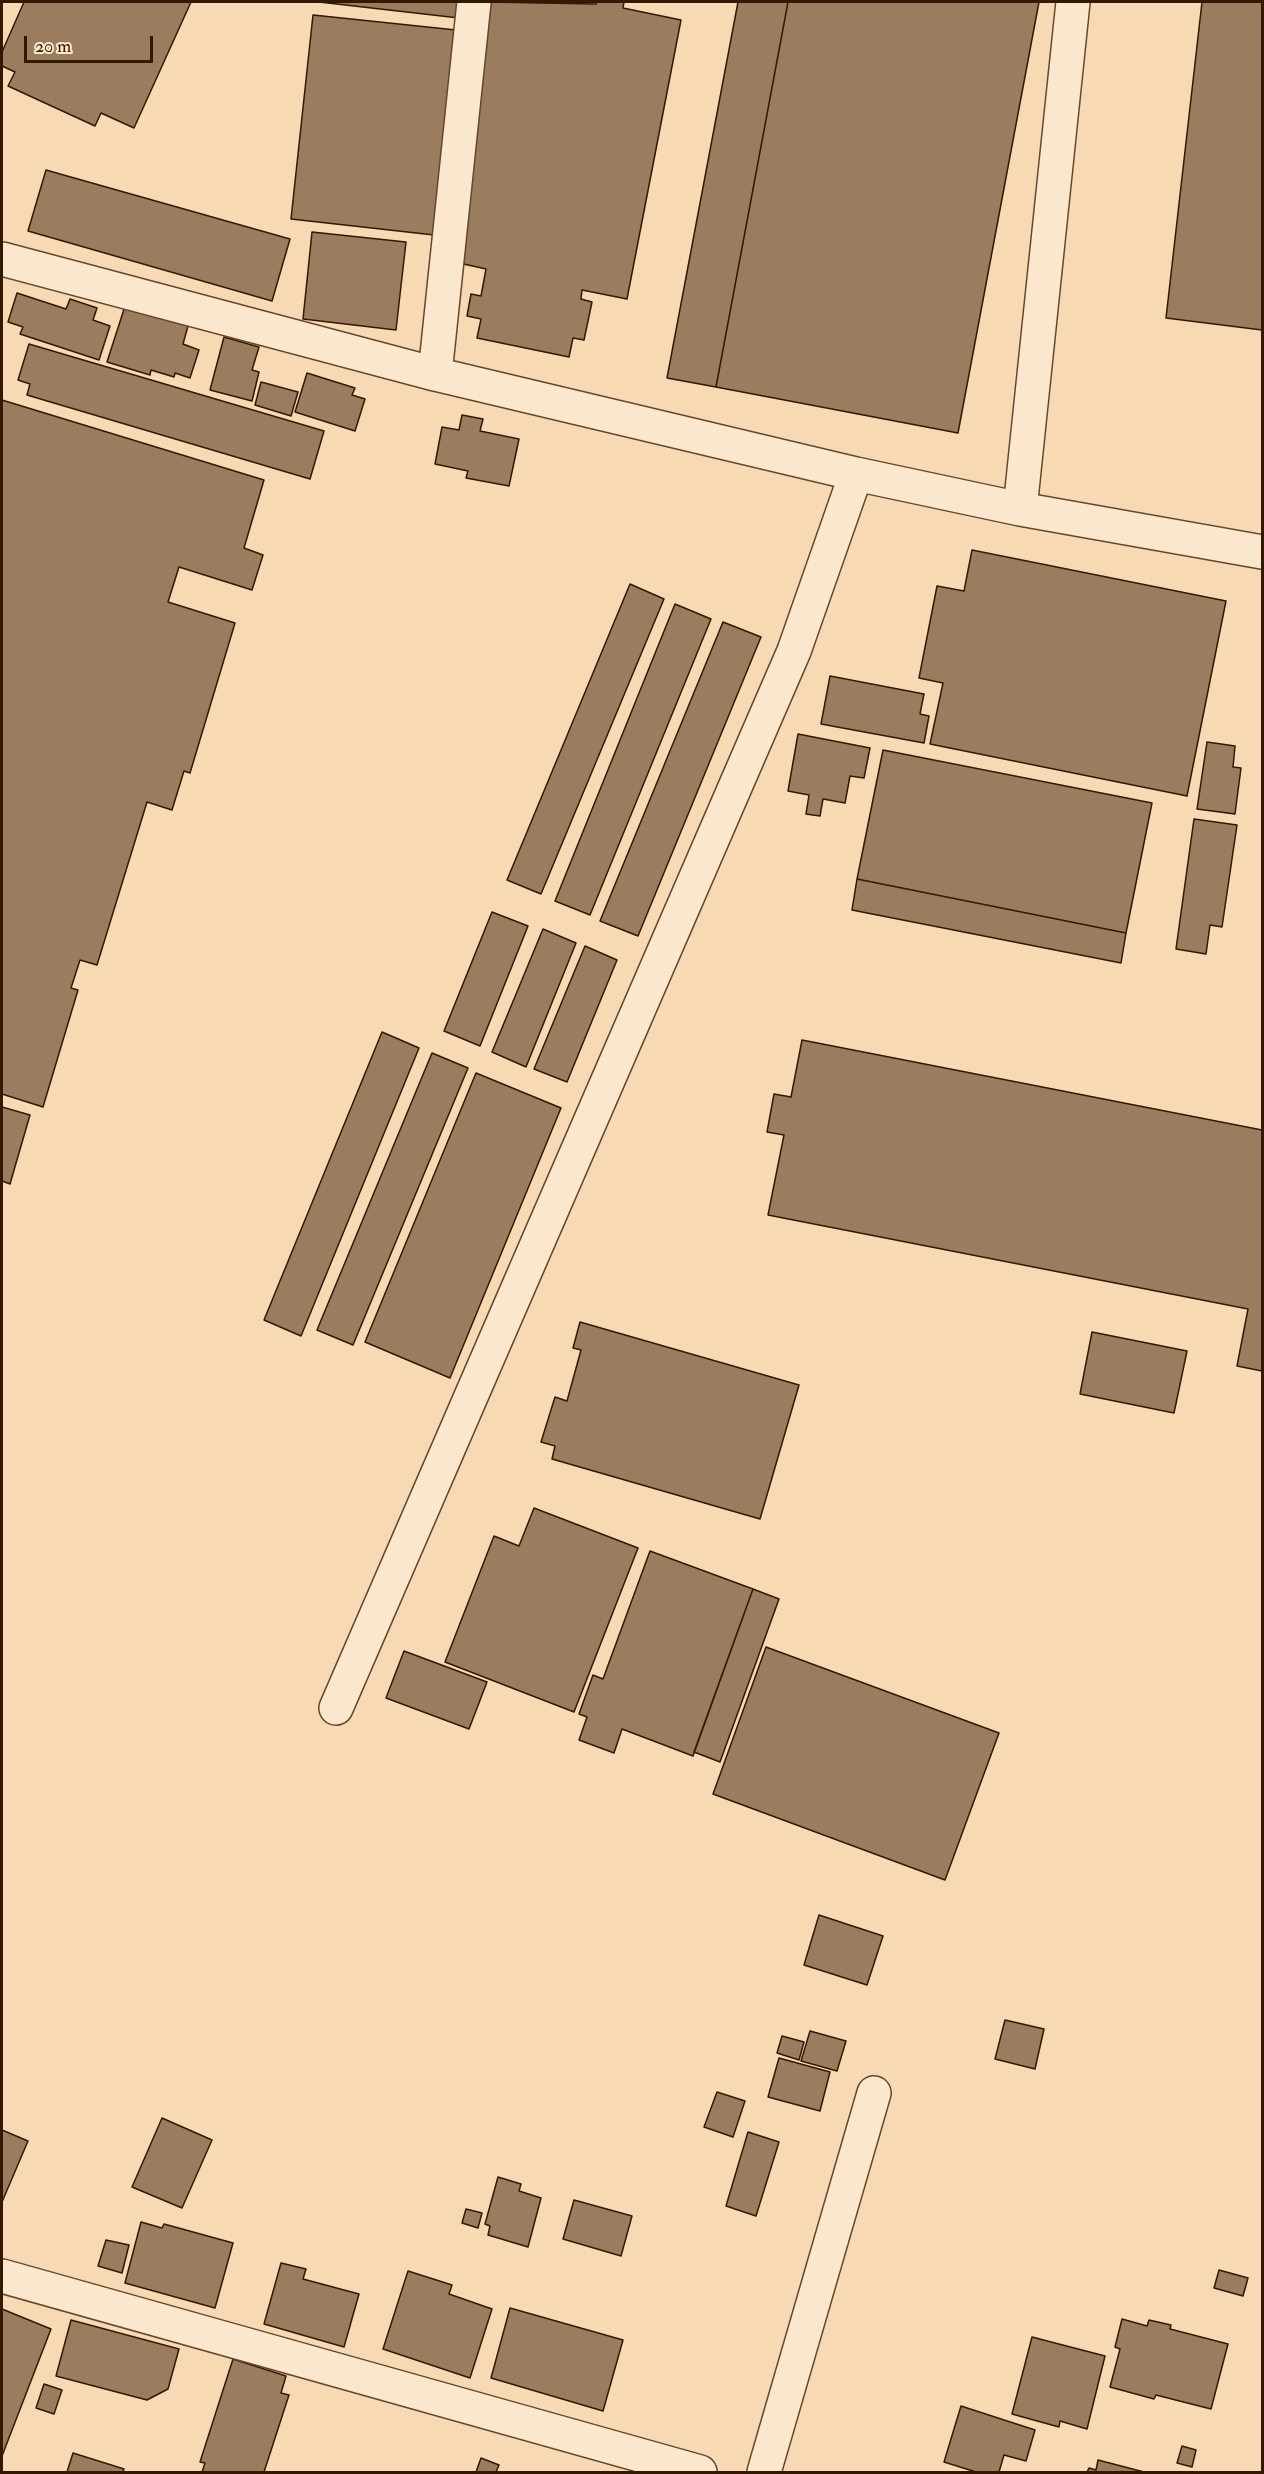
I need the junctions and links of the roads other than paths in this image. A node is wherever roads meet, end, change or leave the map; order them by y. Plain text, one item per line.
1 (474, 2) edge
2 (1073, 2) edge
3 (2, 259) edge
4 (435, 374) junction
5 (856, 474) junction
6 (1020, 509) junction
7 (1263, 552) edge
8 (336, 1708) dead end
9 (874, 2093) dead end
10 (2, 2276) edge
11 (700, 2472) edge
12 (764, 2472) edge

1 - 4 street
2 - 6 street
3 - 4 street
4 - 5 street
5 - 6 street
5 - 8 street
6 - 7 street
9 - 12 street
10 - 11 street

